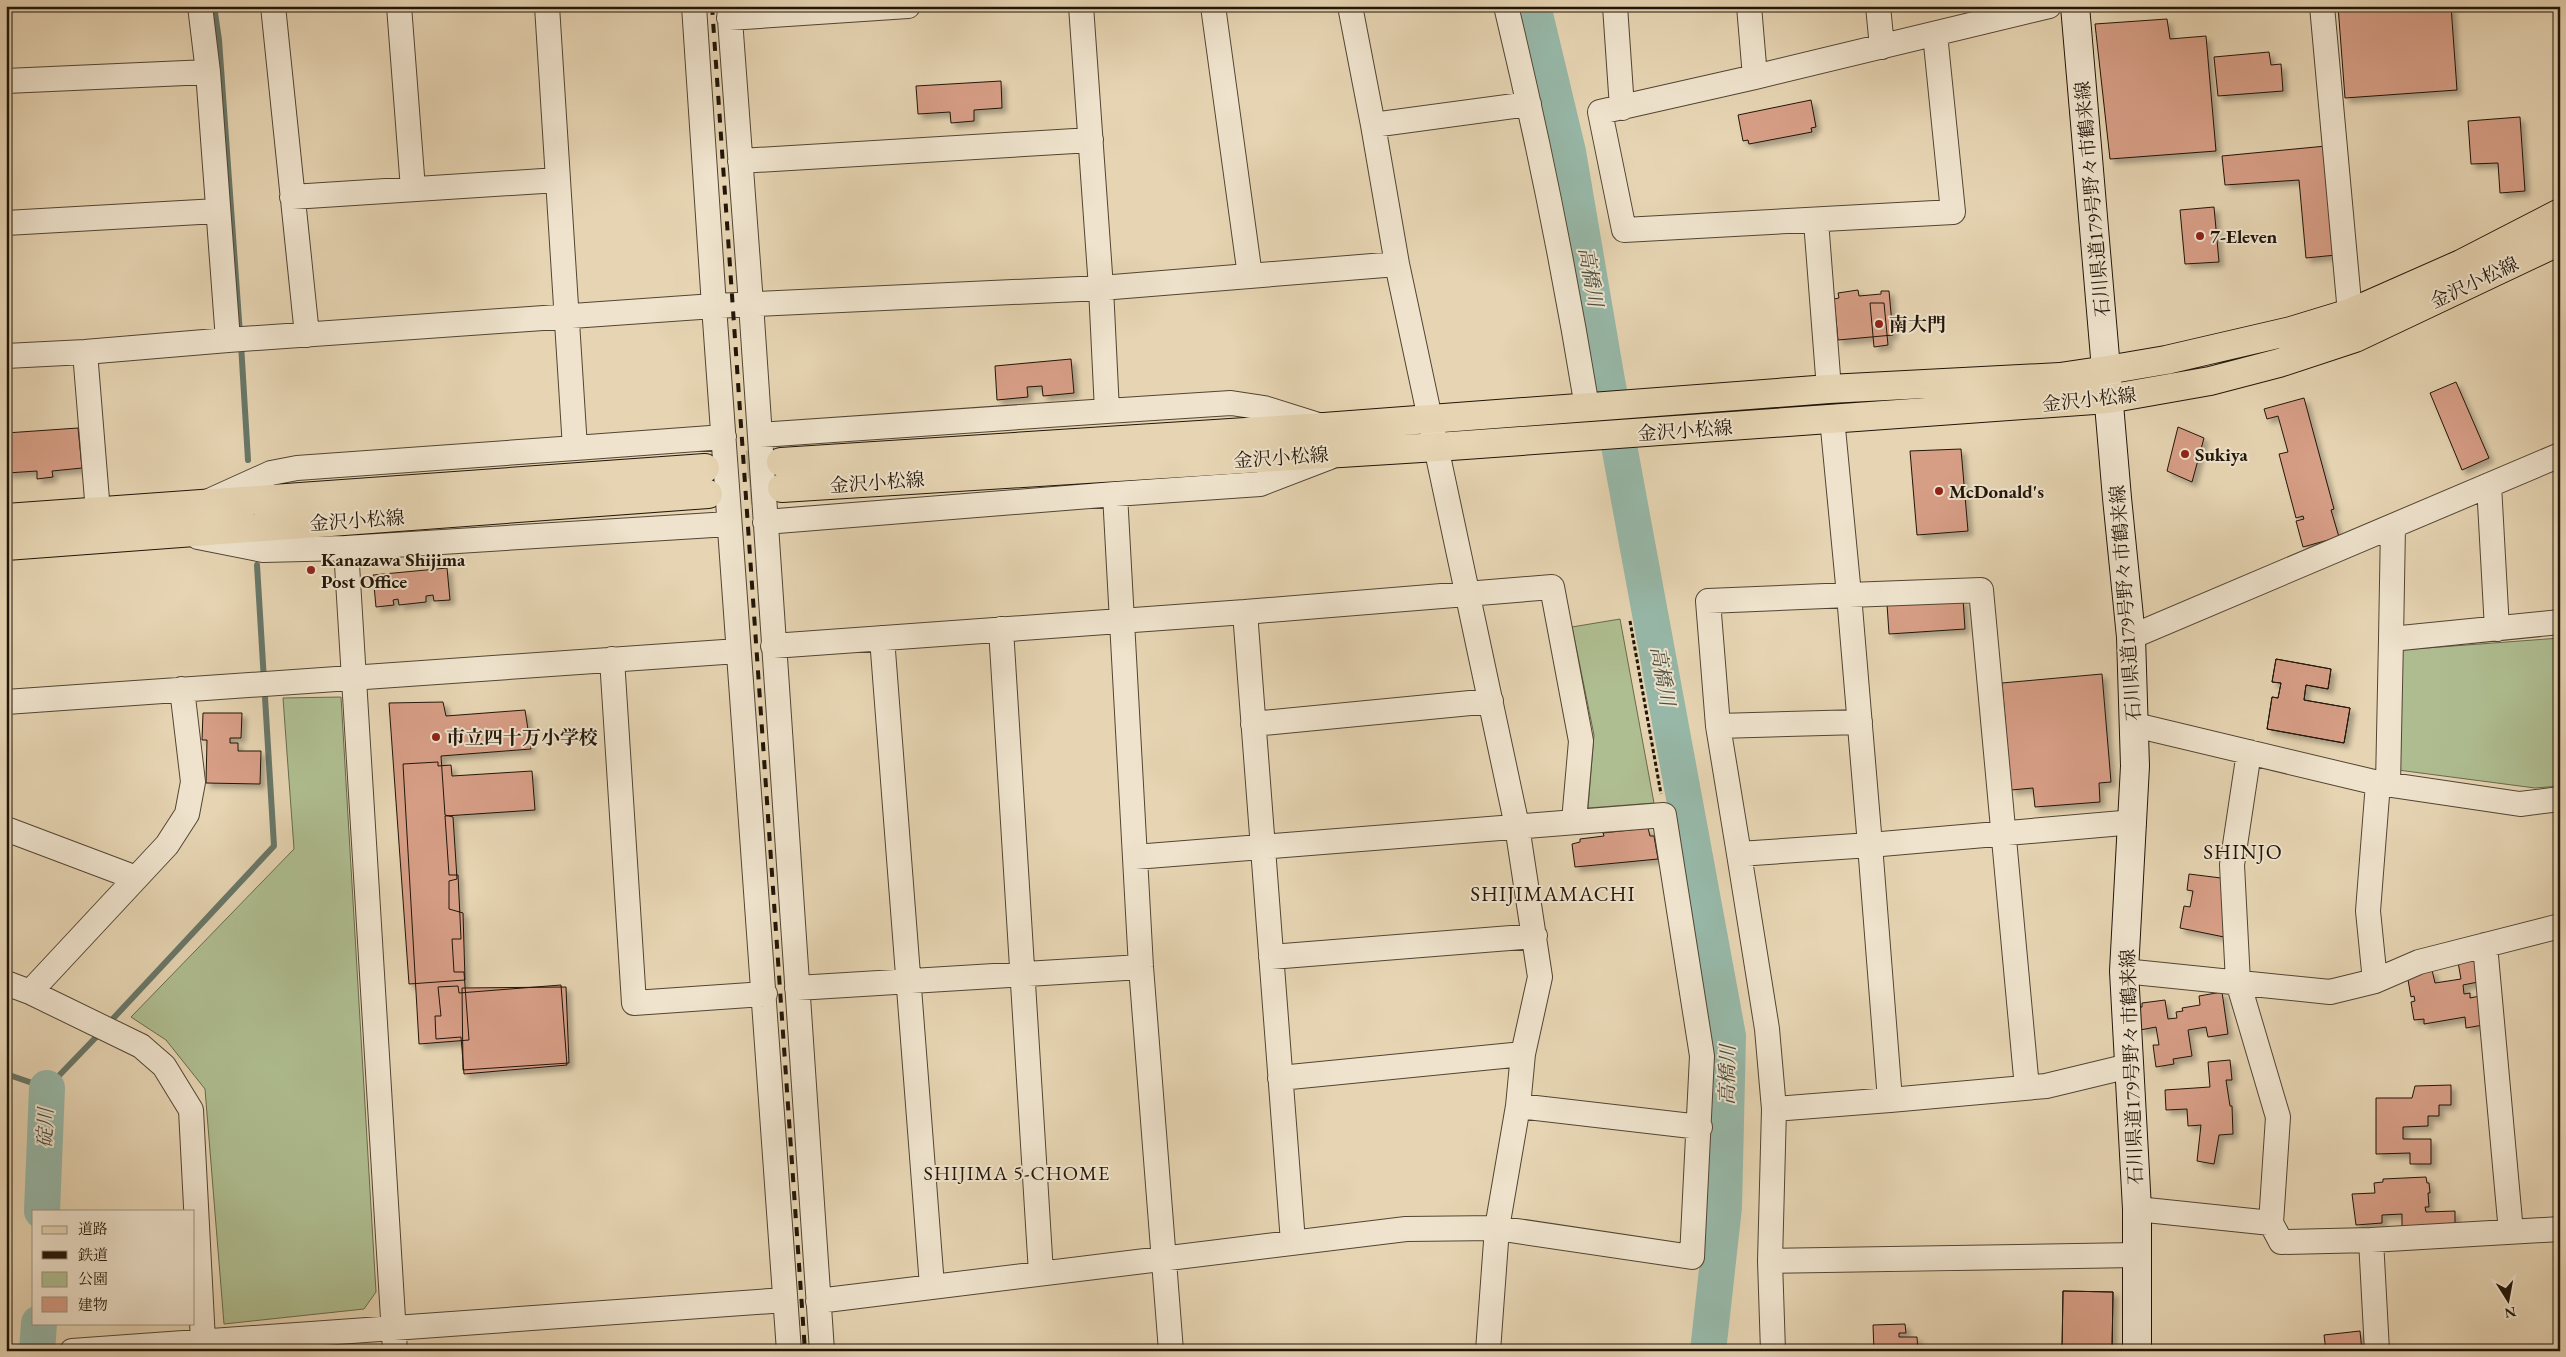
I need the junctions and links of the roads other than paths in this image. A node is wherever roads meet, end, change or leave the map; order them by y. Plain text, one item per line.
1 (200, 6) edge
2 (273, 6) edge
3 (399, 6) edge
4 (547, 6) edge
5 (694, 6) edge
6 (908, 6) edge
7 (1081, 6) edge
8 (1213, 6) edge
9 (1350, 6) edge
10 (1506, 6) edge
11 (1615, 6) edge
12 (1749, 6) edge
13 (1878, 6) edge
14 (2049, 6) edge
15 (2075, 6) edge
16 (2322, 6) edge
17 (729, 12) edge
18 (1935, 34) junction
19 (1882, 46) junction
20 (208, 72) junction
21 (1756, 77) junction
22 (6, 81) edge
23 (1529, 104) junction
24 (1622, 108) junction
25 (1373, 125) junction
26 (1091, 140) junction
27 (740, 161) junction
28 (558, 180) junction
29 (413, 189) junction
30 (292, 197) junction
31 (218, 211) junction
32 (2560, 213) edge
33 (1816, 221) junction
34 (6, 223) edge
35 (2560, 241) edge
36 (1397, 264) junction
37 (1250, 276) junction
38 (1101, 288) junction
39 (751, 304) junction
40 (714, 306) junction
41 (2350, 313) junction
42 (566, 317) junction
43 (307, 335) junction
44 (237, 339) junction
45 (85, 352) junction
46 (6, 356) edge
47 (2107, 370) junction
48 (1829, 389) junction
49 (2108, 399) junction
50 (1590, 407) junction
51 (1107, 411) junction
52 (1832, 418) junction
53 (1431, 419) junction
54 (1324, 427) junction
55 (760, 435) junction
56 (724, 437) junction
57 (1437, 447) junction
58 (575, 448) junction
59 (1340, 453) junction
60 (2560, 455) edge
61 (2489, 485) junction
62 (1115, 494) junction
63 (199, 505) junction
64 (98, 512) junction
65 (6, 518) edge
66 (765, 522) junction
67 (729, 524) junction
68 (2393, 526) junction
69 (182, 534) junction
70 (6, 546) edge
71 (346, 548) junction
72 (1467, 595) junction
73 (1849, 595) junction
74 (1245, 612) junction
75 (1122, 621) junction
76 (2560, 622) edge
77 (1001, 629) junction
78 (2497, 629) junction
79 (2131, 637) junction
80 (882, 638) junction
81 (2391, 639) junction
82 (772, 646) junction
83 (738, 651) junction
84 (612, 659) junction
85 (354, 677) junction
86 (182, 689) junction
87 (6, 702) edge
88 (1491, 702) junction
89 (1860, 722) junction
90 (1253, 724) junction
91 (2135, 724) junction
92 (1718, 726) junction
93 (2249, 752) junction
94 (2383, 783) junction
95 (2560, 799) edge
96 (1574, 821) junction
97 (2134, 822) junction
98 (1517, 826) junction
99 (6, 829) edge
100 (2002, 833) junction
101 (1870, 845) junction
102 (1263, 846) junction
103 (1739, 854) junction
104 (1135, 857) junction
105 (136, 878) junction
106 (2560, 926) edge
107 (1536, 936) junction
108 (2484, 945) junction
109 (1271, 957) junction
110 (1141, 967) junction
111 (2124, 971) junction
112 (1022, 974) junction
113 (908, 981) junction
114 (2375, 981) junction
115 (2238, 982) junction
116 (6, 983) edge
117 (797, 988) junction
118 (30, 992) junction
119 (764, 994) junction
120 (1522, 1054) junction
121 (2129, 1066) junction
122 (1280, 1078) junction
123 (2027, 1088) junction
124 (1890, 1100) junction
125 (1518, 1106) junction
126 (1774, 1109) junction
127 (1700, 1127) junction
128 (2137, 1209) junction
129 (2271, 1223) junction
130 (1497, 1228) junction
131 (2560, 1229) edge
132 (2511, 1232) junction
133 (2371, 1240) junction
134 (1293, 1242) junction
135 (2136, 1255) junction
136 (1165, 1259) junction
137 (1770, 1261) junction
138 (1041, 1274) junction
139 (932, 1286) junction
140 (785, 1300) junction
141 (818, 1301) junction
142 (395, 1339) edge
143 (203, 1342) junction
144 (72, 1351) edge
145 (789, 1351) edge
146 (822, 1351) edge
147 (1171, 1351) edge
148 (1488, 1351) edge
149 (1773, 1351) edge
150 (2137, 1351) edge
151 (2377, 1351) edge

1 - 20 street
2 - 30 street
3 - 29 street
4 - 28 street
5 - 40 street
6 - 17 street
7 - 26 street
8 - 37 street
9 - 25 street
10 - 23 street
11 - 24 street
12 - 21 street
13 - 19 street
14 - 18 street
15 - 47 main road, 石川県道179号野々市鶴来線
16 - 41 street
17 - 27 street
18 - 19 street
18 - 33 street
19 - 21 street
20 - 22 street
20 - 31 street
21 - 24 street
23 - 25 street
23 - 50 street
24 - 33 street
25 - 36 street
26 - 27 street
26 - 38 street
27 - 39 street
28 - 29 street
28 - 42 street
29 - 30 street
30 - 43 street
31 - 34 street
31 - 44 street
32 - 41 main road, 金沢小松線
33 - 48 street
35 - 49 main road, 金沢小松線
36 - 37 street
36 - 53 street
37 - 38 street
38 - 39 street
38 - 51 street
39 - 40 street
39 - 55 street
40 - 42 street
40 - 56 street
41 - 47 main road, 金沢小松線
42 - 43 street
42 - 58 street
43 - 44 street
44 - 45 street
45 - 46 street
45 - 64 street
47 - 48 main road, 金沢小松線
47 - 49 main road, 石川県道179号野々市鶴来線
48 - 50 main road, 金沢小松線
49 - 52 main road, 金沢小松線
49 - 79 main road, 石川県道179号野々市鶴来線
50 - 53 main road, 金沢小松線
51 - 54 street
51 - 55 street
52 - 57 main road, 金沢小松線
52 - 73 street
53 - 54 main road, 金沢小松線
53 - 57 street
54 - 59 main road, 金沢小松線
55 - 66 street
56 - 58 street
56 - 67 street
57 - 59 main road, 金沢小松線
57 - 72 street
58 - 63 street
59 - 62 street
60 - 61 street
61 - 68 street
61 - 78 street
62 - 66 street
62 - 75 street
63 - 64 main road, 金沢小松線
63 - 69 main road, 金沢小松線
64 - 65 main road, 金沢小松線
66 - 82 street
67 - 71 street
67 - 83 street
68 - 79 street
68 - 81 street
69 - 70 main road, 金沢小松線
69 - 71 street
71 - 85 street
72 - 74 street
72 - 88 street
72 - 96 street
73 - 89 street
73 - 92 street
73 - 100 street
74 - 75 street
74 - 90 street
75 - 77 street
75 - 104 street
76 - 78 street
77 - 80 street
77 - 112 street
78 - 81 street
79 - 91 main road, 石川県道179号野々市鶴来線
80 - 82 street
80 - 113 street
81 - 94 street
82 - 117 street
83 - 84 street
83 - 119 street
84 - 85 street
84 - 119 street
85 - 86 street
85 - 142 street
86 - 87 street
86 - 105 street
88 - 90 street
88 - 98 street
89 - 92 street
89 - 101 street
90 - 102 street
91 - 93 street
91 - 97 main road, 石川県道179号野々市鶴来線
92 - 103 street
93 - 94 street
93 - 115 street
94 - 95 street
94 - 114 street
96 - 98 street
96 - 127 street
97 - 100 street
97 - 111 main road, 石川県道179号野々市鶴来線
98 - 102 street
98 - 107 street
99 - 105 street
100 - 101 street
100 - 123 street
101 - 103 street
101 - 124 street
102 - 104 street
102 - 109 street
103 - 126 street
104 - 110 street
105 - 118 street
106 - 108 street
107 - 109 street
107 - 120 street
108 - 114 street
108 - 132 street
109 - 122 street
110 - 112 street
110 - 136 street
111 - 115 street
111 - 121 main road, 石川県道179号野々市鶴来線
112 - 113 street
112 - 138 street
113 - 117 street
113 - 139 street
114 - 115 street
115 - 129 street
116 - 118 street
117 - 141 street
118 - 143 street
119 - 140 street
120 - 122 street
120 - 125 street
121 - 123 street
121 - 128 main road, 石川県道179号野々市鶴来線
122 - 134 street
123 - 124 street
124 - 126 street
125 - 127 street
125 - 130 street
126 - 137 street
127 - 130 street
128 - 129 street
128 - 135 main road, 石川県道179号野々市鶴来線
129 - 133 street
130 - 134 street
130 - 148 street
131 - 132 street
132 - 133 street
133 - 151 street
134 - 136 street
135 - 137 street
135 - 150 main road, 石川県道179号野々市鶴来線
136 - 138 street
136 - 147 street
137 - 149 street
138 - 139 street
139 - 141 street
140 - 142 street
140 - 145 street
141 - 146 street
142 - 143 street
143 - 144 street

